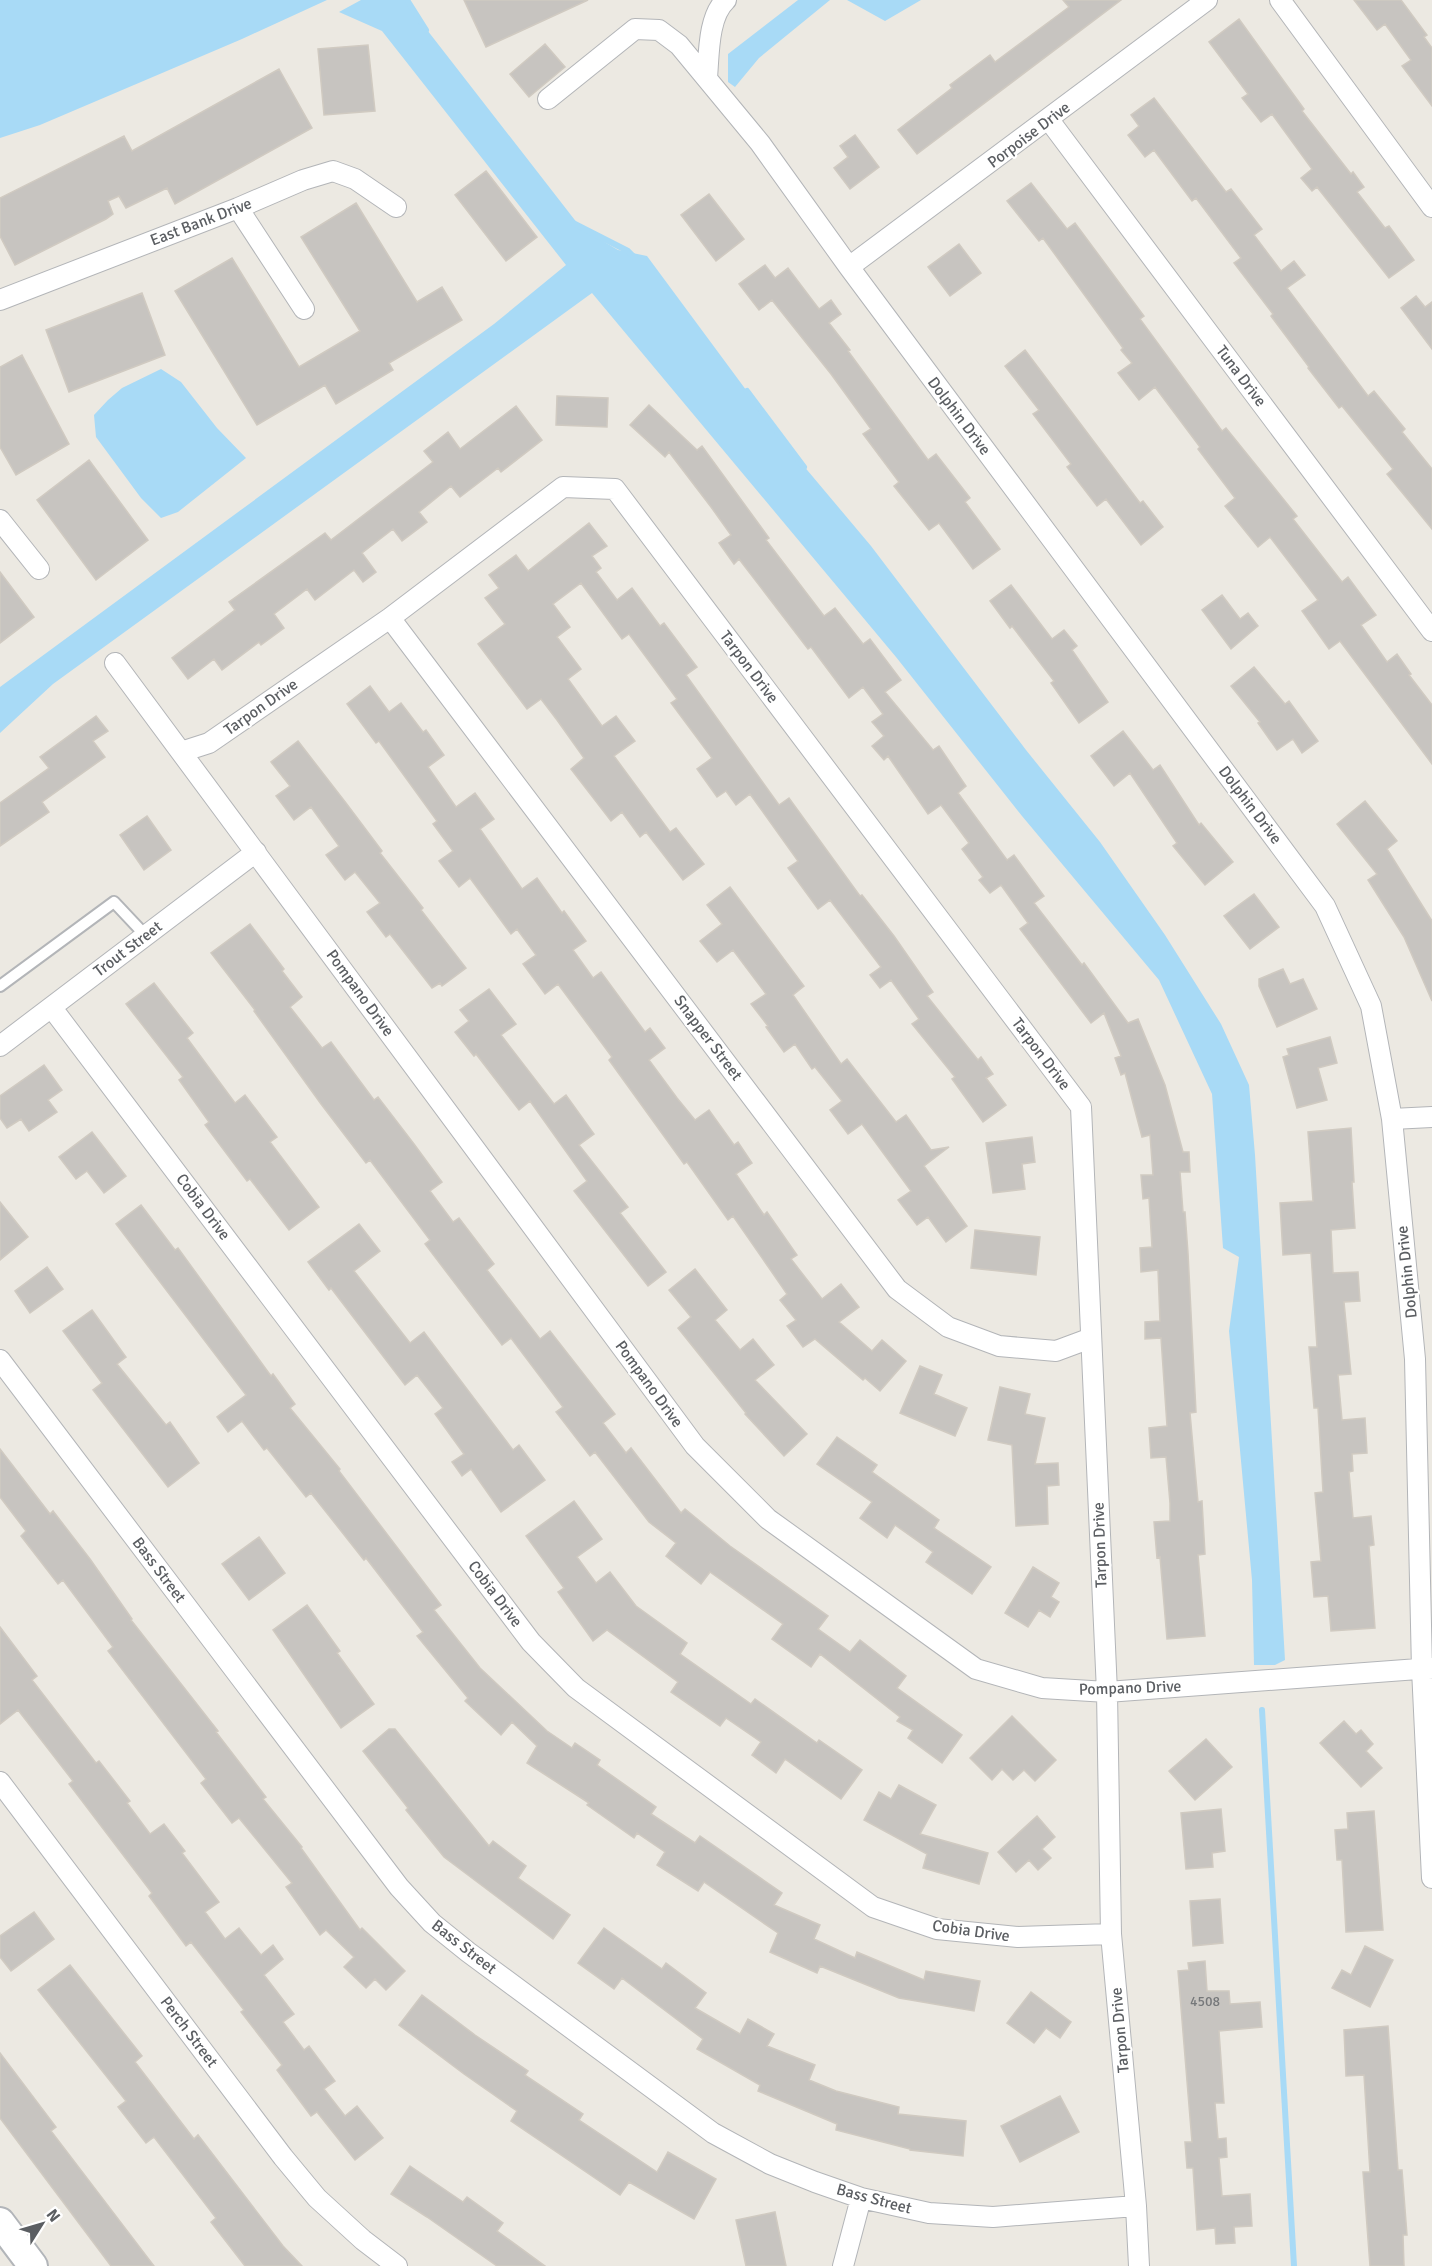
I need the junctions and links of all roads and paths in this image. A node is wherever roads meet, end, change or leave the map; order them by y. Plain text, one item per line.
1 (726, 0) edge
2 (1208, 0) edge
3 (1280, 0) edge
4 (707, 78) junction
5 (548, 99) dead end
6 (1049, 120) junction
7 (396, 207) dead end
8 (1432, 207) edge
9 (238, 208) junction
10 (849, 267) junction
11 (0, 300) edge
12 (304, 309) dead end
13 (0, 520) edge
14 (39, 569) dead end
15 (390, 618) junction
16 (1432, 632) edge
17 (115, 663) dead end
18 (181, 752) junction
19 (256, 852) junction
20 (146, 936) junction
21 (0, 986) edge
22 (52, 1008) junction
23 (0, 1046) edge
24 (1432, 1117) edge
25 (1392, 1119) junction
26 (1091, 1338) junction
27 (1424, 1359) edge
28 (0, 1360) edge
29 (1427, 1668) edge
30 (1107, 1692) junction
31 (0, 1782) edge
32 (1432, 1878) edge
33 (1112, 1934) junction
34 (861, 2198) junction
35 (1136, 2206) junction
36 (0, 2222) edge
37 (31, 2266) edge
38 (397, 2266) edge
39 (843, 2266) edge
40 (1139, 2266) edge

1 - 4 street
2 - 6 street, Porpoise Drive
3 - 8 street
4 - 5 street, Dolphin Drive
4 - 10 street, Dolphin Drive
6 - 10 street, Porpoise Drive
6 - 16 street, Tuna Drive
7 - 9 street, East Bank Drive
9 - 11 street, East Bank Drive
9 - 12 street
10 - 25 street, Dolphin Drive
13 - 14 street
15 - 18 street, Tarpon Drive
15 - 26 street, Snapper Street
15 - 26 street, Tarpon Drive
17 - 18 street, Pompano Drive
18 - 19 street, Pompano Drive
19 - 20 street, Trout Street
19 - 30 street, Pompano Drive
20 - 21 lane
20 - 22 street, Trout Street
22 - 23 street, Trout Street
22 - 33 street, Cobia Drive
24 - 25 street
25 - 27 street, Dolphin Drive
26 - 30 street, Tarpon Drive
27 - 29 street, Dolphin Drive
28 - 34 street, Bass Street
29 - 30 street, Pompano Drive
29 - 32 street, Dolphin Drive
30 - 33 street, Tarpon Drive
31 - 38 street, Perch Street
33 - 35 street, Tarpon Drive
34 - 35 street, Bass Street
34 - 39 street
35 - 40 street, Tarpon Drive
36 - 37 street

